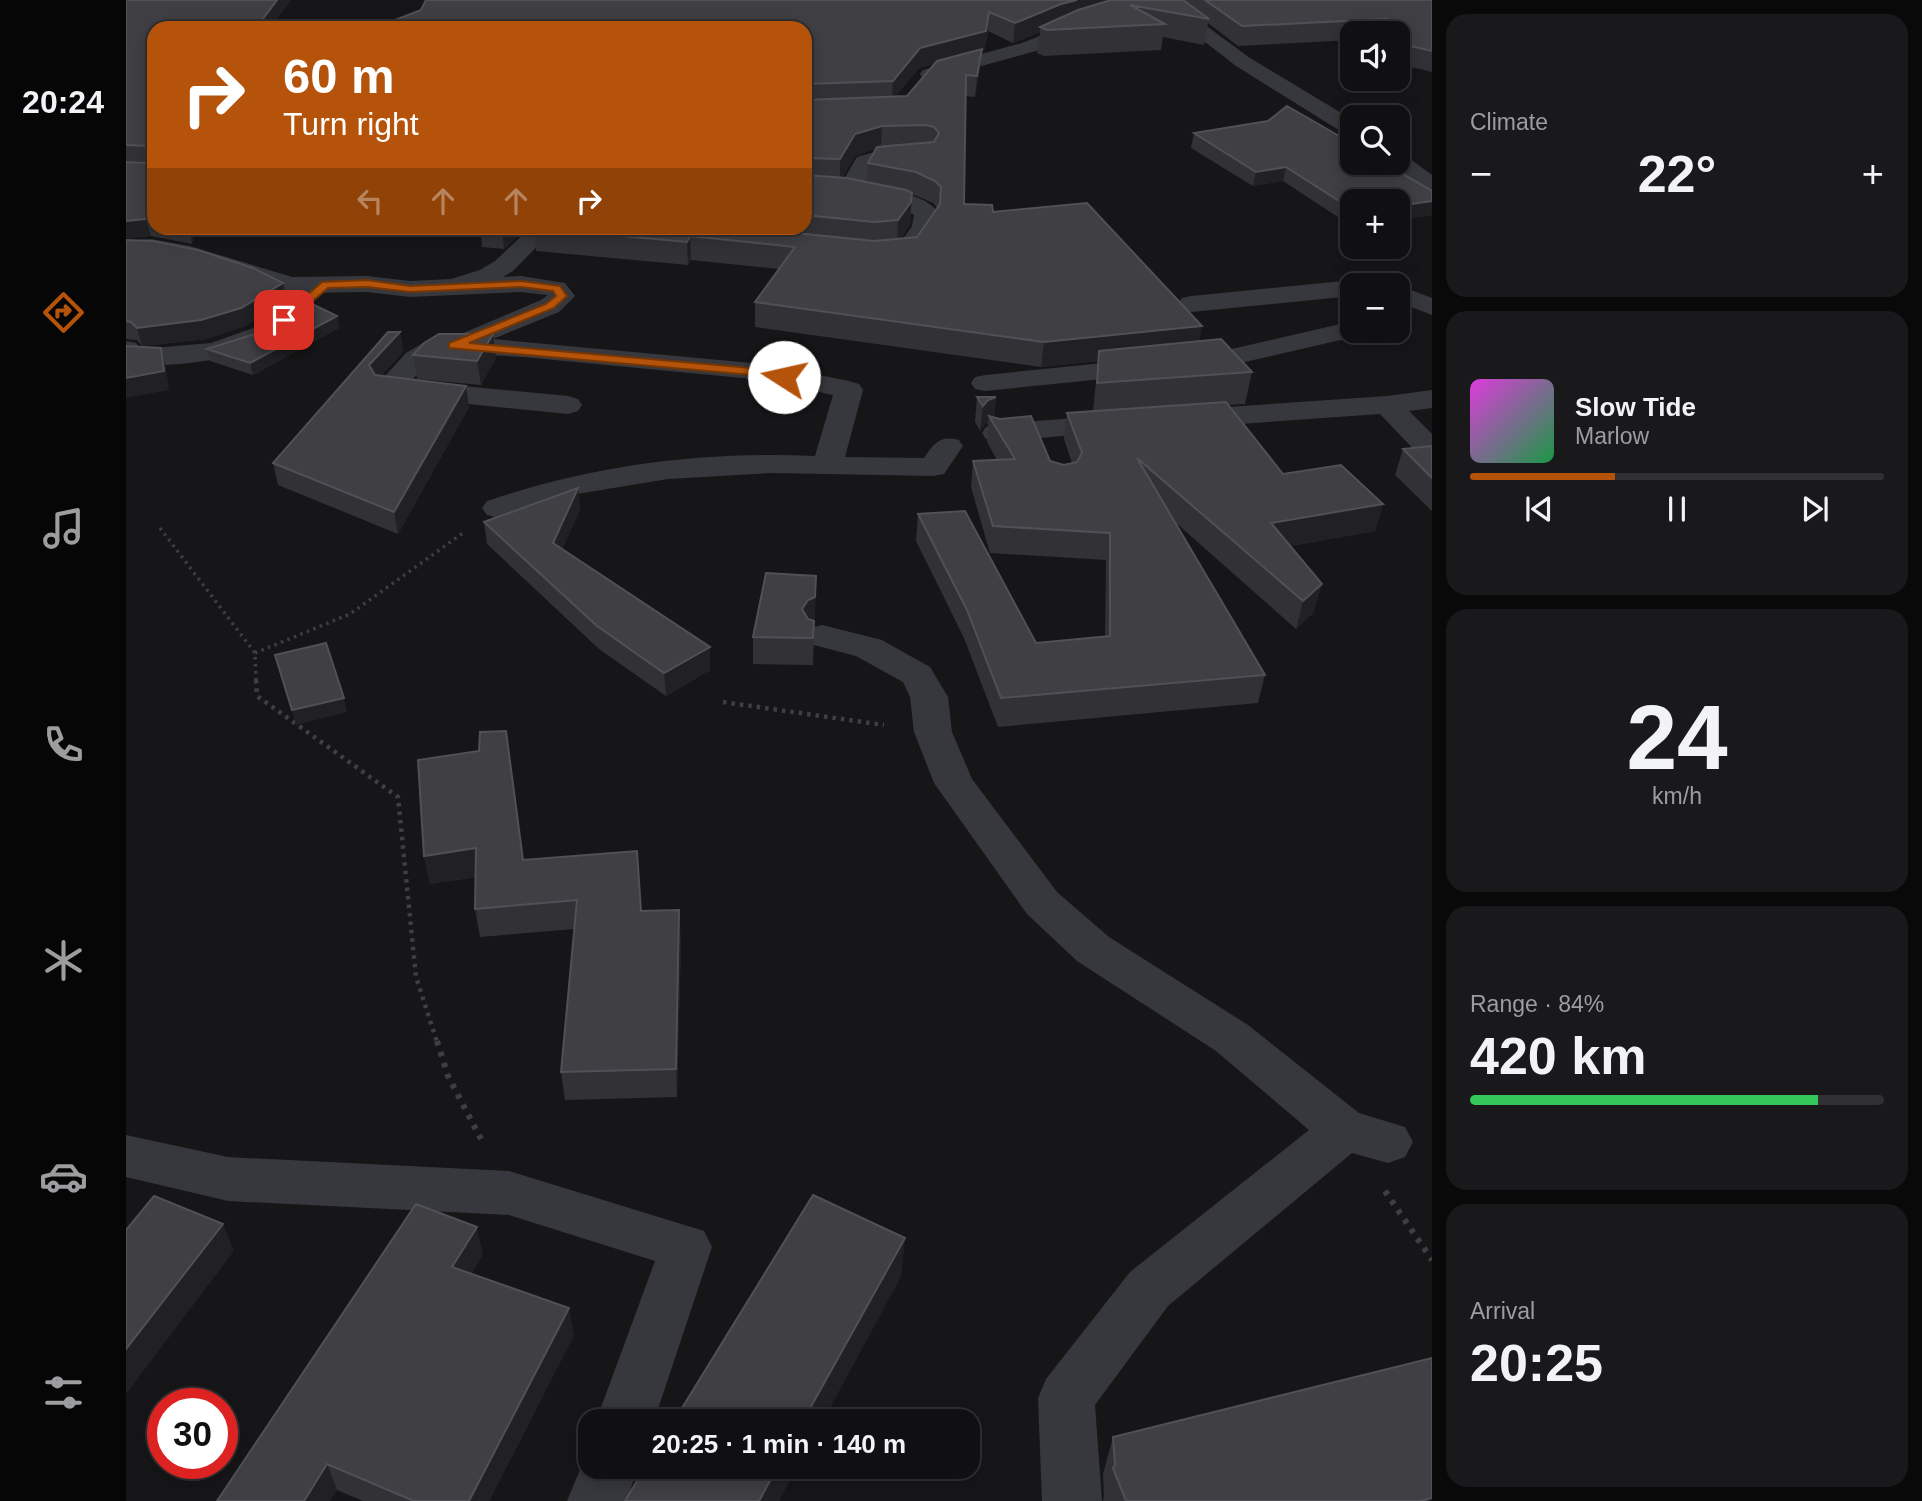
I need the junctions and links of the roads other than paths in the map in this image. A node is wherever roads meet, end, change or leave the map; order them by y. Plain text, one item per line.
1 (1156, 3) edge
2 (1106, 17) edge
3 (920, 84) edge
4 (1340, 121) edge
5 (924, 156) edge
6 (1410, 169) edge
7 (1432, 186) edge
8 (812, 189) edge
9 (847, 191) junction
10 (536, 235) edge
11 (126, 248) edge
12 (847, 252) edge
13 (325, 285) junction
14 (454, 287) junction
15 (1340, 289) edge
16 (1410, 299) edge
17 (1191, 304) dead end
18 (1432, 309) edge
19 (1410, 315) edge
20 (1340, 332) edge
21 (453, 345) junction
22 (126, 349) edge
23 (985, 383) dead end
24 (1432, 399) edge
25 (568, 405) dead end
26 (1387, 405) junction
27 (997, 433) edge
28 (948, 446) dead end
29 (1432, 451) edge
30 (827, 466) junction
31 (498, 508) road end
32 (822, 636) dead end
33 (126, 1156) edge
34 (629, 1409) edge
35 (605, 1479) edge
36 (597, 1501) edge
37 (1072, 1501) edge

1 - 4 street
2 - 3 street
5 - 9 street
6 - 7 street
8 - 9 street
9 - 12 street
10 - 14 street
11 - 13 street
13 - 14 street
13 - 22 street
14 - 21 street
15 - 17 street
16 - 18 street
18 - 19 street
20 - 23 street
21 - 25 street
21 - 30 street
24 - 26 street
26 - 27 street
26 - 29 street
28 - 30 street
30 - 31 street
32 - 37 street
33 - 34 street
35 - 36 street

